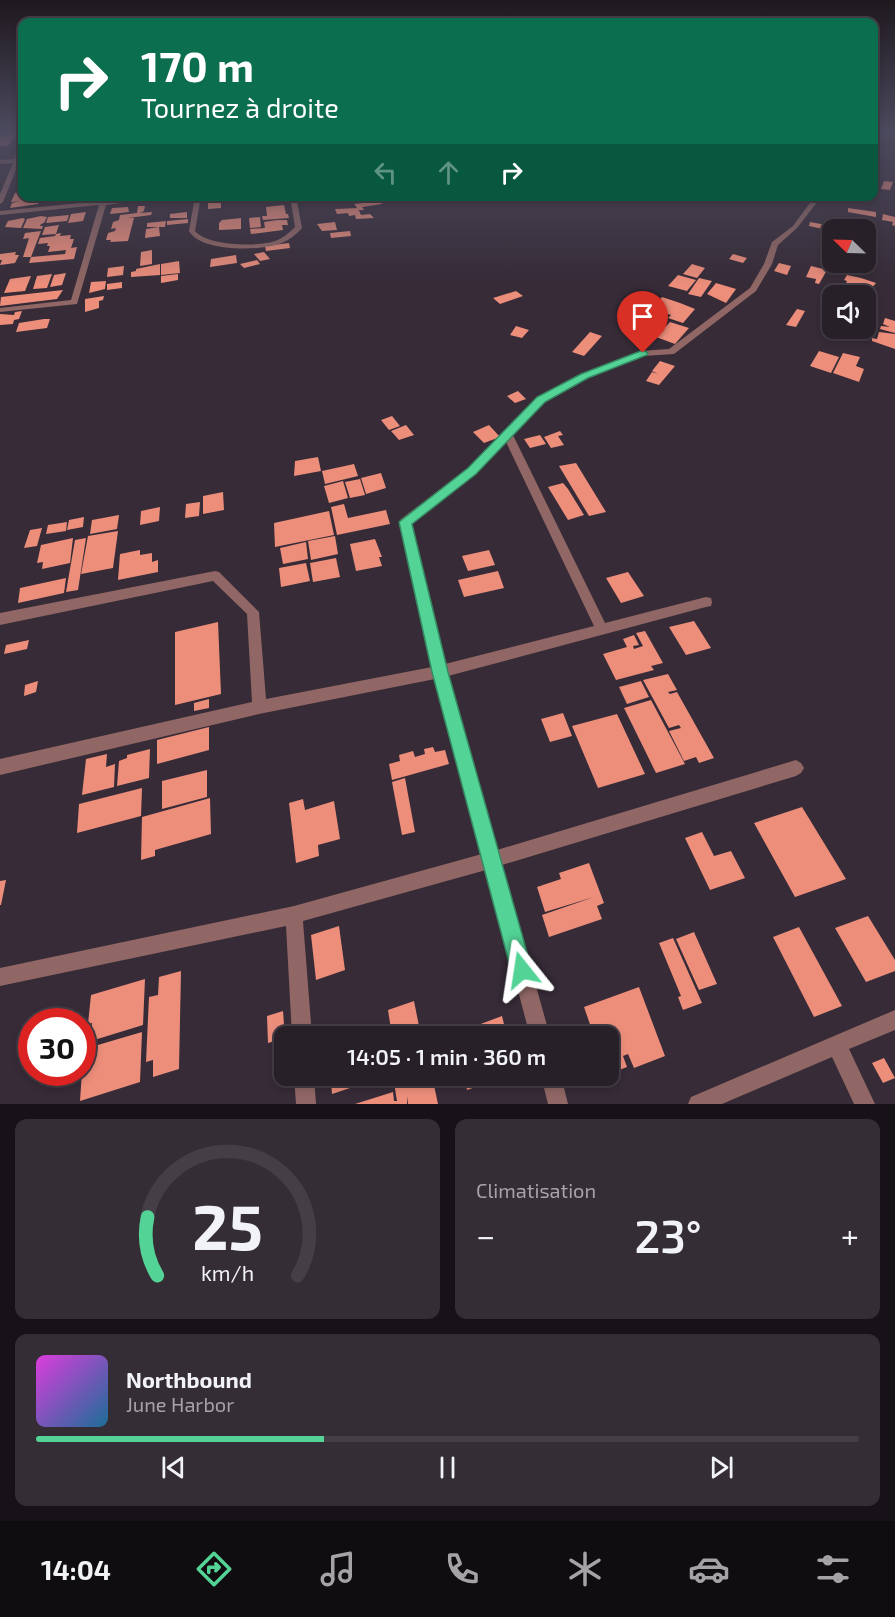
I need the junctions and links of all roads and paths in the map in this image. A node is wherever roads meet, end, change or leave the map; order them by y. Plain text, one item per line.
1 (9, 183) edge
2 (96, 201) edge
3 (104, 201) edge
4 (197, 201) edge
5 (294, 201) edge
6 (815, 201) edge
7 (0, 202) edge
8 (0, 213) edge
9 (0, 310) edge
10 (507, 434) junction
11 (706, 602) dead end
12 (0, 619) edge
13 (603, 630) junction
14 (440, 672) junction
15 (259, 707) junction
16 (0, 767) edge
17 (796, 768) dead end
18 (491, 860) junction
19 (294, 915) junction
20 (0, 976) edge
21 (895, 1020) edge
22 (301, 1026) edge
23 (537, 1026) edge
24 (837, 1045) junction
25 (305, 1086) edge
26 (553, 1086) edge
27 (306, 1104) edge
28 (558, 1104) edge
29 (698, 1104) edge
30 (865, 1104) edge

1 - 7 street
2 - 8 street
3 - 9 street
4 - 5 street
6 - 10 street
10 - 13 street
10 - 14 street
11 - 13 street
12 - 15 street
13 - 14 street
14 - 15 street
14 - 18 street
15 - 16 street
17 - 18 street
18 - 19 street
18 - 23 street
19 - 20 street
19 - 22 street
21 - 24 street
24 - 29 street
24 - 30 street
25 - 27 street
26 - 28 street

